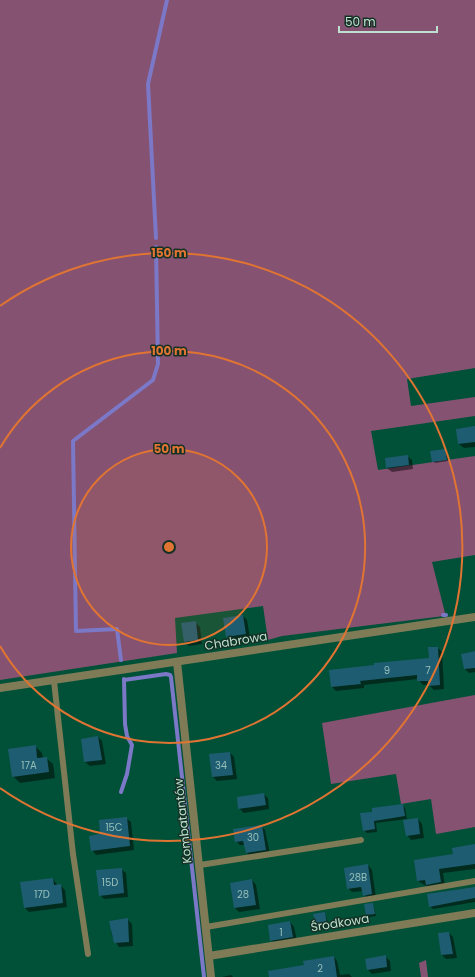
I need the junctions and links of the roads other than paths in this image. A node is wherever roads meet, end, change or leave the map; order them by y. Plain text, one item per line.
1 (475, 617) edge
2 (177, 662) junction
3 (54, 681) junction
4 (0, 688) edge
5 (361, 840) dead end
6 (200, 865) junction
7 (475, 881) edge
8 (475, 913) edge
9 (206, 927) junction
10 (88, 954) dead end
11 (209, 956) junction
12 (211, 977) edge

1 - 2 street, Chabrowa
2 - 3 street, Chabrowa
2 - 6 street, Kombatantów
3 - 4 street, Chabrowa
3 - 10 lane
5 - 6 lane
6 - 9 street, Kombatantów
7 - 9 lane
8 - 11 street, Środkowa
9 - 11 street, Kombatantów
11 - 12 street, Kombatantów

